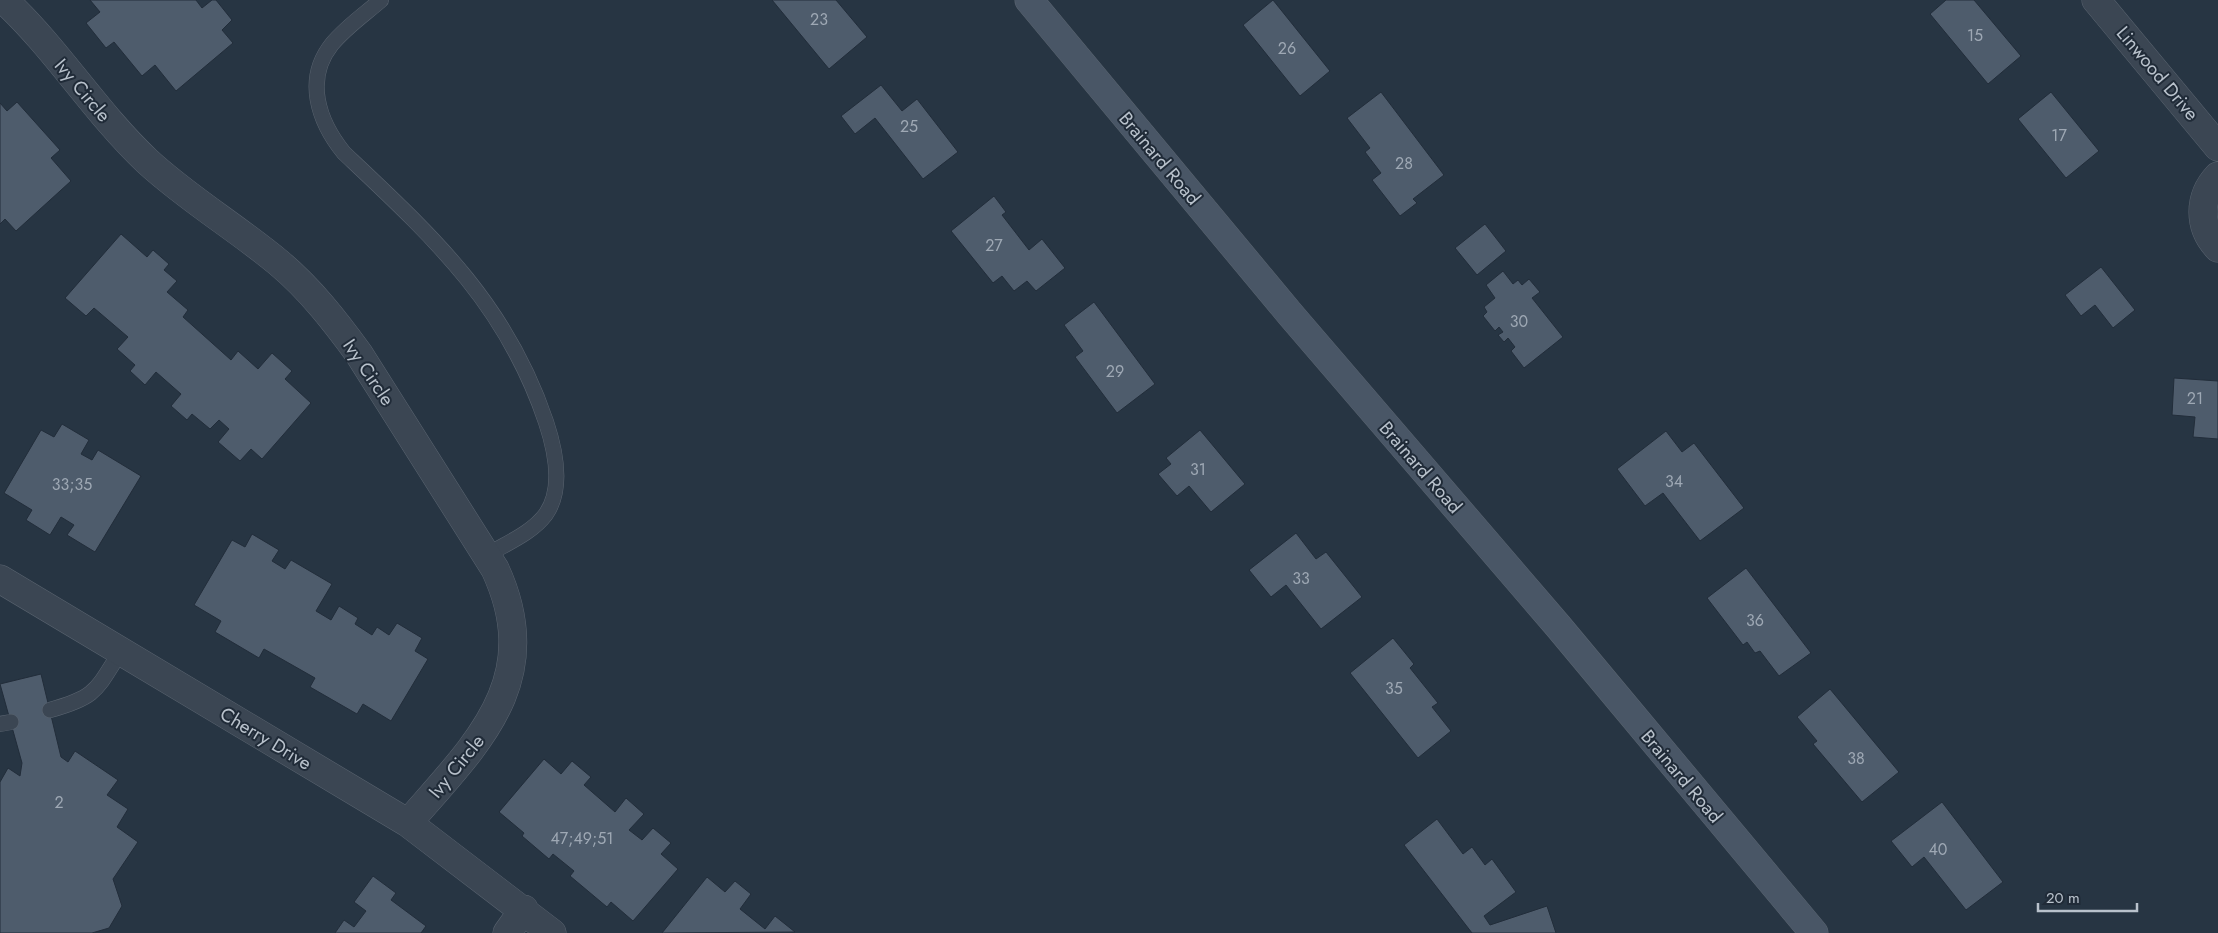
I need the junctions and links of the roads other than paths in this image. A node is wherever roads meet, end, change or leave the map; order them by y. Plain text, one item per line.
1 (4, 0) edge
2 (381, 0) edge
3 (1029, 0) edge
4 (2096, 0) edge
5 (2218, 147) edge
6 (2218, 176) edge
7 (2218, 248) edge
8 (487, 554) junction
9 (0, 579) edge
10 (121, 651) junction
11 (50, 710) dead end
12 (408, 823) junction
13 (524, 909) junction
14 (507, 933) edge
15 (552, 933) edge
16 (1814, 933) edge

1 - 8 street, Ivy Circle
2 - 8 lane
3 - 16 street, Brainard Road
4 - 5 street, Linwood Drive
6 - 7 street
8 - 12 street, Ivy Circle
9 - 10 street, Cherry Drive
10 - 11 lane
10 - 12 street, Cherry Drive
12 - 13 street, Cherry Drive
13 - 14 street
13 - 15 street, Cherry Drive

